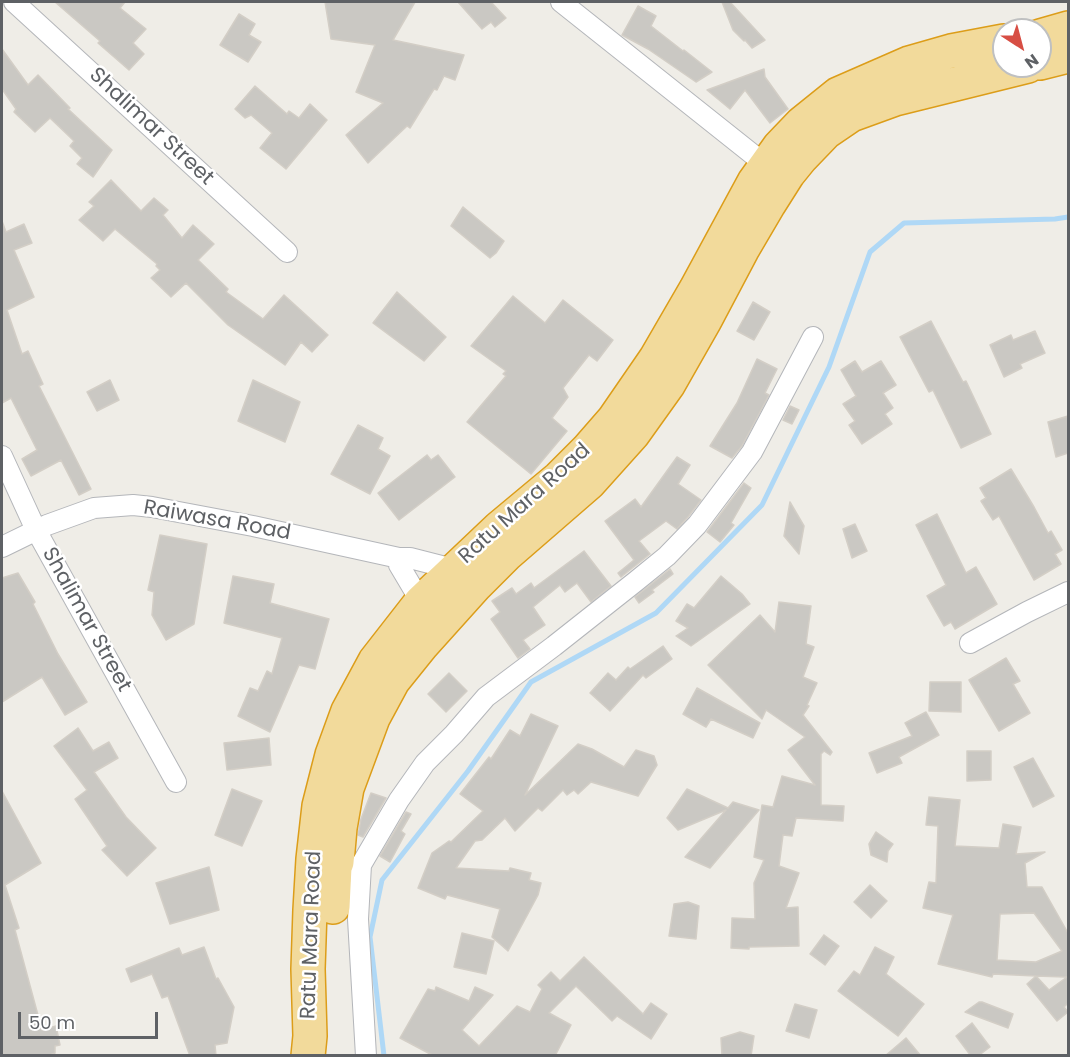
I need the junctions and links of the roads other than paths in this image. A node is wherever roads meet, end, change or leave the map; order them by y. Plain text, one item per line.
1 (14, 2) edge
2 (561, 2) edge
3 (1068, 28) edge
4 (1052, 33) edge
5 (992, 42) edge
6 (1068, 56) edge
7 (1052, 60) edge
8 (992, 75) edge
9 (766, 165) junction
10 (287, 252) dead end
11 (813, 337) dead end
12 (2, 456) edge
13 (36, 530) junction
14 (2, 547) edge
15 (399, 558) junction
16 (453, 569) junction
17 (1068, 592) edge
18 (421, 602) junction
19 (970, 643) dead end
20 (176, 782) dead end
21 (308, 1056) edge
22 (332, 1056) edge
23 (366, 1056) edge

1 - 10 street, Shalimar Street
2 - 9 street
3 - 4 highway
5 - 9 highway, Ratu Mara Road
6 - 7 highway
8 - 22 highway, Ratu Mara Road
9 - 16 highway, Ratu Mara Road
11 - 23 street
12 - 13 street, Shalimar Street
13 - 14 street, Raiwasa Road
13 - 15 street, Raiwasa Road
13 - 20 street, Shalimar Street
15 - 16 street, Raiwasa Road
15 - 18 street
16 - 18 highway, Ratu Mara Road
17 - 19 street
18 - 21 highway, Ratu Mara Road

